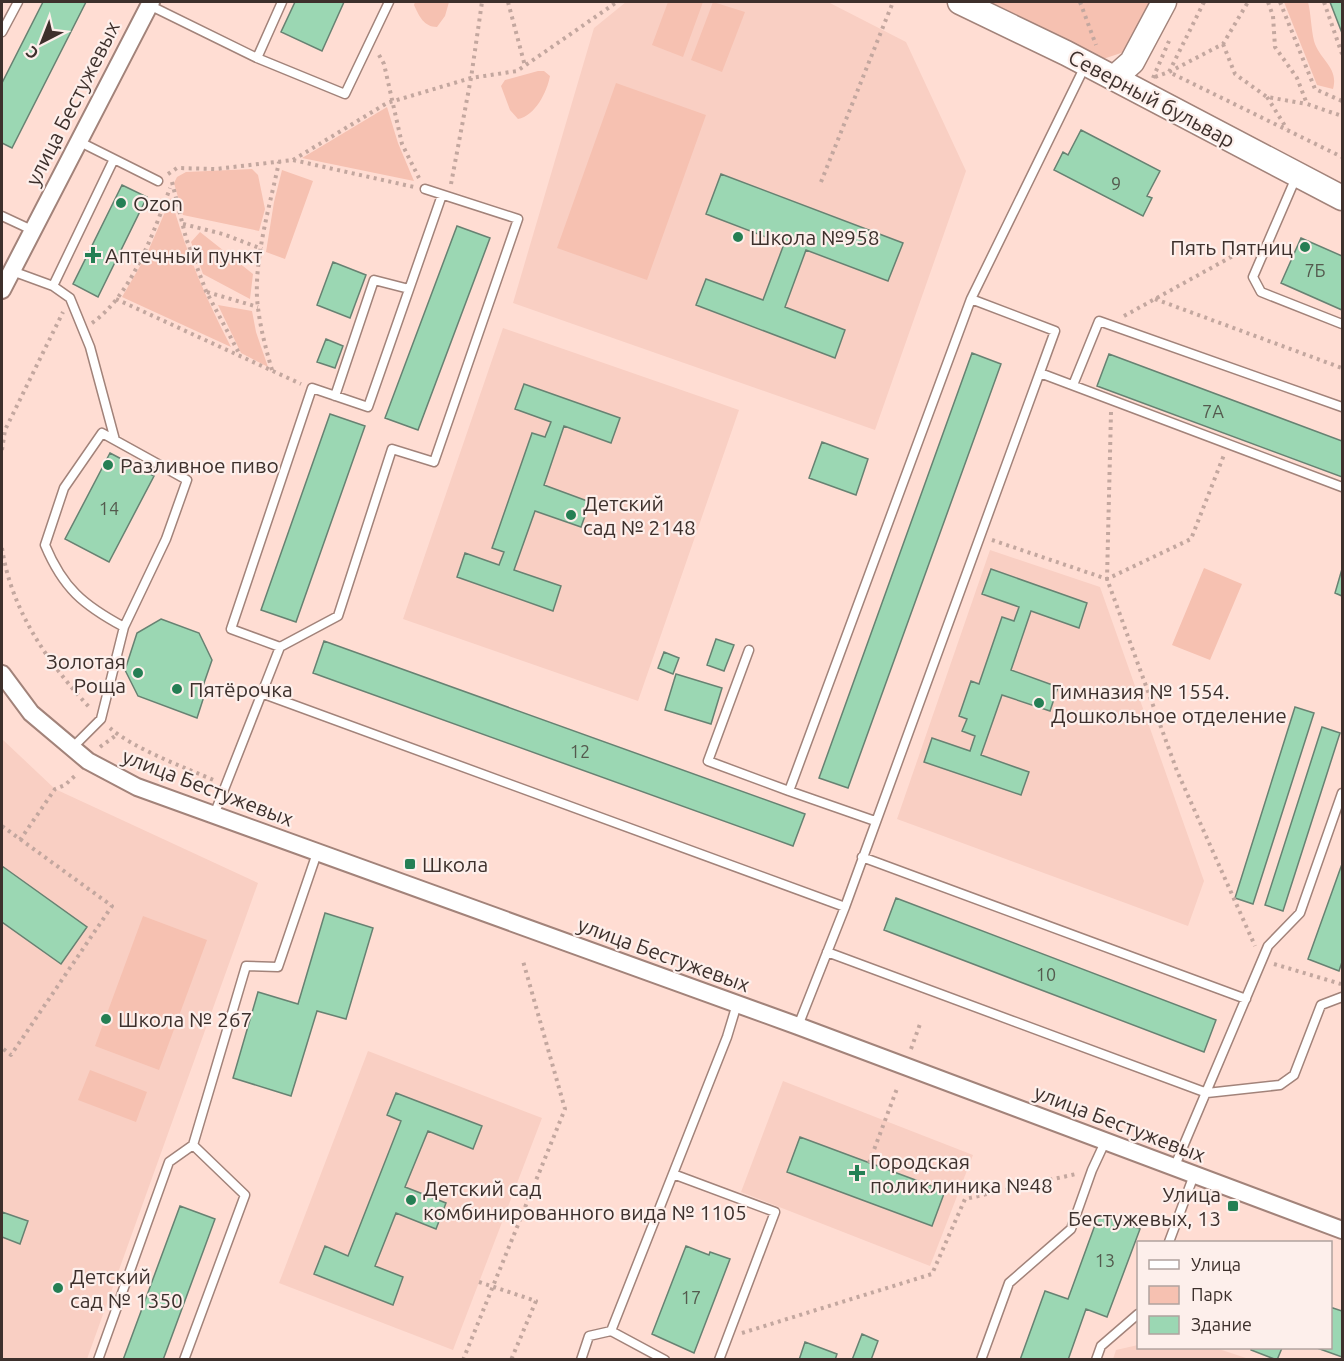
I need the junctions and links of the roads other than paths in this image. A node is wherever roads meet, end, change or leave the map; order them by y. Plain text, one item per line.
1 (18, 2) edge
2 (282, 2) edge
3 (389, 2) edge
4 (960, 2) edge
5 (1164, 2) edge
6 (150, 3) edge
7 (2, 32) edge
8 (257, 58) junction
9 (1093, 59) junction
10 (1114, 78) junction
11 (78, 141) junction
12 (114, 159) junction
13 (1297, 175) junction
14 (158, 181) road end
15 (425, 189) road end
16 (445, 196) junction
17 (1342, 198) edge
18 (2, 216) edge
19 (32, 230) junction
20 (11, 270) junction
21 (53, 286) junction
22 (409, 289) junction
23 (2, 290) edge
24 (972, 299) junction
25 (1342, 324) edge
26 (1040, 373) junction
27 (1073, 385) junction
28 (335, 396) junction
29 (1342, 407) edge
30 (115, 440) junction
31 (1342, 487) edge
32 (124, 627) junction
33 (280, 647) junction
34 (748, 650) dead end
35 (2, 674) edge
36 (261, 693) junction
37 (72, 748) junction
38 (789, 791) junction
39 (1342, 793) edge
40 (214, 815) junction
41 (875, 821) junction
42 (317, 853) junction
43 (862, 857) junction
44 (845, 907) junction
45 (827, 952) junction
46 (1342, 997) edge
47 (1246, 999) junction
48 (737, 1004) junction
49 (798, 1026) junction
50 (1207, 1093) junction
51 (1105, 1142) junction
52 (193, 1145) junction
53 (1174, 1168) junction
54 (673, 1174) junction
55 (1194, 1176) junction
56 (1342, 1230) edge
57 (1170, 1241) edge
58 (1137, 1315) edge
59 (611, 1331) junction
60 (98, 1359) edge
61 (184, 1359) edge
62 (581, 1359) edge
63 (665, 1359) edge
64 (719, 1359) edge
65 (981, 1359) edge
66 (1096, 1359) edge

1 - 7 lane
2 - 8 lane
3 - 8 lane
4 - 9 main road, Северный бульвар
5 - 10 main road
6 - 8 lane
6 - 11 street, улица Бестужевых
9 - 10 main road, Северный бульвар
9 - 24 lane
10 - 13 main road, Северный бульвар
11 - 12 lane
11 - 19 street, улица Бестужевых
12 - 14 lane
12 - 21 lane
13 - 17 main road, Северный бульвар
13 - 25 lane
15 - 16 lane
16 - 22 lane
16 - 33 lane
18 - 19 lane
19 - 20 street, улица Бестужевых
20 - 21 lane
20 - 23 street, улица Бестужевых
21 - 30 lane
22 - 28 lane
22 - 28 lane
24 - 26 lane
24 - 38 lane
26 - 27 lane
26 - 41 lane
27 - 29 lane
27 - 31 lane
28 - 33 lane
30 - 32 lane
30 - 32 lane
32 - 37 lane
33 - 36 lane
34 - 38 lane
35 - 37 street, улица Бестужевых
36 - 40 lane
36 - 44 lane
37 - 40 street, улица Бестужевых
38 - 41 lane
39 - 47 lane
40 - 42 street, улица Бестужевых
41 - 43 lane
42 - 48 street, улица Бестужевых
42 - 52 lane
43 - 44 lane
43 - 47 lane
44 - 45 lane
45 - 49 lane
45 - 50 lane
46 - 50 lane
47 - 50 lane
48 - 49 street, улица Бестужевых
48 - 54 lane
49 - 51 street, улица Бестужевых
50 - 53 lane
51 - 53 street, улица Бестужевых
51 - 65 lane
52 - 60 lane
52 - 61 lane
53 - 55 street, улица Бестужевых
54 - 59 lane
54 - 64 lane
55 - 56 street, улица Бестужевых
55 - 57 lane
58 - 66 lane
59 - 62 lane
59 - 63 lane

